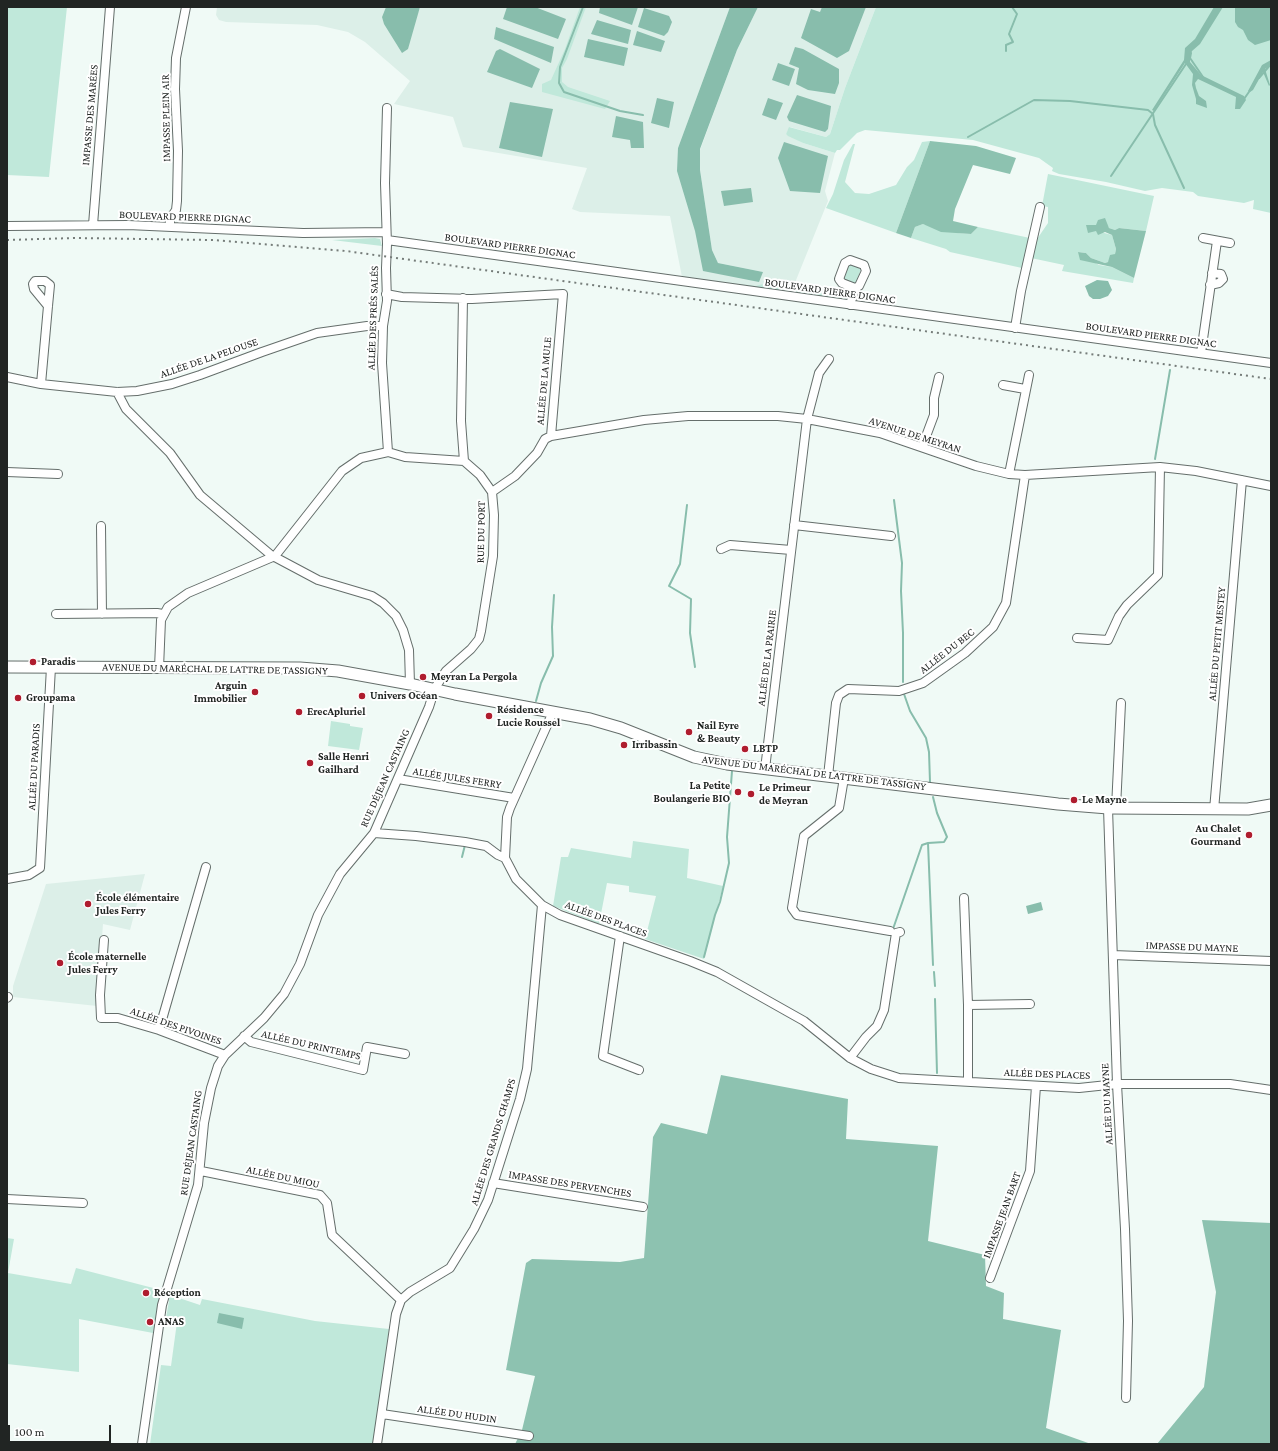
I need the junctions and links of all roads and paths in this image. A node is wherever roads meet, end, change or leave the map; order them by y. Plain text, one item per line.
1 (110, 7) edge
2 (186, 7) edge
3 (387, 108) dead end
4 (1040, 207) dead end
5 (93, 225) junction
6 (7, 226) edge
7 (170, 227) junction
8 (386, 236) junction
9 (1202, 238) dead end
10 (1217, 241) junction
11 (1230, 243) dead end
12 (1212, 273) junction
13 (1210, 285) junction
14 (855, 288) dead end
15 (386, 294) junction
16 (463, 298) junction
17 (850, 305) junction
18 (48, 306) dead end
19 (383, 326) junction
20 (1015, 328) junction
21 (1201, 353) junction
22 (829, 359) dead end
23 (1271, 363) edge
24 (1029, 375) dead end
25 (7, 377) edge
26 (939, 377) dead end
27 (41, 384) junction
28 (1003, 385) dead end
29 (1025, 389) junction
30 (117, 392) junction
31 (807, 419) junction
32 (551, 436) junction
33 (922, 448) junction
34 (388, 452) junction
35 (464, 461) junction
36 (1160, 467) junction
37 (7, 472) edge
38 (58, 474) dead end
39 (1009, 474) junction
40 (1025, 475) junction
41 (1242, 480) junction
42 (1271, 486) edge
43 (492, 492) junction
44 (794, 525) junction
45 (101, 526) dead end
46 (891, 536) dead end
47 (721, 548) dead end
48 (792, 550) junction
49 (275, 556) junction
50 (56, 614) dead end
51 (102, 614) junction
52 (163, 614) junction
53 (1077, 638) dead end
54 (7, 667) edge
55 (51, 667) junction
56 (159, 668) junction
57 (410, 684) junction
58 (435, 688) junction
59 (1121, 703) dead end
60 (553, 712) junction
61 (765, 769) junction
62 (828, 776) junction
63 (844, 778) junction
64 (398, 779) junction
65 (514, 798) junction
66 (1271, 805) edge
67 (1112, 808) junction
68 (1214, 810) junction
69 (374, 834) junction
70 (505, 858) junction
71 (206, 867) dead end
72 (7, 880) edge
73 (964, 898) dead end
74 (542, 905) junction
75 (890, 932) dead end
76 (900, 932) dead end
77 (620, 936) junction
78 (104, 940) dead end
79 (1113, 955) junction
80 (1271, 961) edge
81 (1030, 1004) dead end
82 (968, 1005) junction
83 (159, 1030) junction
84 (244, 1036) junction
85 (405, 1054) dead end
86 (225, 1055) junction
87 (850, 1058) junction
88 (639, 1070) dead end
89 (968, 1081) junction
90 (1117, 1084) junction
91 (1036, 1086) junction
92 (1271, 1090) edge
93 (201, 1171) junction
94 (493, 1183) junction
95 (7, 1199) edge
96 (84, 1203) dead end
97 (643, 1207) dead end
98 (990, 1278) dead end
99 (402, 1300) junction
100 (1126, 1398) dead end
101 (382, 1414) junction
102 (529, 1436) dead end
103 (142, 1444) edge
104 (377, 1444) edge

1 - 5 street, IMPASSE DES MARÉES
2 - 7 street, IMPASSE PLEIN AIR
3 - 8 street, ALLÉE DES PRÉS SALÉS
4 - 20 street
5 - 6 street, BOULEVARD PIERRE DIGNAC
5 - 7 street, BOULEVARD PIERRE DIGNAC
7 - 8 street, BOULEVARD PIERRE DIGNAC
8 - 15 street, ALLÉE DES PRÉS SALÉS
8 - 17 street, BOULEVARD PIERRE DIGNAC
9 - 10 street
10 - 11 street
10 - 12 street
12 - 13 street
12 - 13 street
13 - 21 street
14 - 17 street
15 - 16 street
15 - 19 street, ALLÉE DES PRÉS SALÉS
16 - 32 street, ALLÉE DE LA MULE
16 - 35 street
17 - 20 street, BOULEVARD PIERRE DIGNAC
18 - 27 street
19 - 30 street, ALLÉE DE LA PELOUSE
19 - 34 street, ALLÉE DES PRÉS SALÉS
20 - 21 street, BOULEVARD PIERRE DIGNAC
21 - 23 street, BOULEVARD PIERRE DIGNAC
22 - 31 street, ALLÉE DE LA PRAIRIE
24 - 29 street
25 - 27 street, ALLÉE DE LA PELOUSE
26 - 33 street
27 - 30 street, ALLÉE DE LA PELOUSE
28 - 29 street
29 - 39 street
30 - 49 street
31 - 32 street, AVENUE DE MEYRAN
31 - 33 street, AVENUE DE MEYRAN
31 - 44 street, ALLÉE DE LA PRAIRIE
32 - 43 street, ALLÉE DE LA MULE
33 - 39 street, AVENUE DE MEYRAN
34 - 35 street
34 - 49 street
35 - 43 street, RUE DU PORT
36 - 40 street, AVENUE DE MEYRAN
36 - 41 street, AVENUE DE MEYRAN
36 - 53 street
37 - 38 street
39 - 40 street, AVENUE DE MEYRAN
40 - 62 street, ALLÉE DU BEC
41 - 42 street, AVENUE DE MEYRAN
41 - 68 street, ALLÉE DU PETIT MESTEY
43 - 58 street, RUE DU PORT
44 - 46 street
44 - 48 street, ALLÉE DE LA PRAIRIE
45 - 51 street
47 - 48 street
48 - 61 street, ALLÉE DE LA PRAIRIE
49 - 52 street
49 - 57 street
50 - 51 street
51 - 52 street
52 - 56 street
54 - 55 main road, AVENUE DU MARÉCHAL DE LATTRE DE TASSIGNY
55 - 56 main road, AVENUE DU MARÉCHAL DE LATTRE DE TASSIGNY
55 - 72 street, ALLÉE DU PARADIS
56 - 57 main road, AVENUE DU MARÉCHAL DE LATTRE DE TASSIGNY
57 - 58 main road, AVENUE DU MARÉCHAL DE LATTRE DE TASSIGNY
58 - 60 main road, AVENUE DU MARÉCHAL DE LATTRE DE TASSIGNY
58 - 64 street, RUE DÉJEAN CASTAING
59 - 67 street, ALLÉE DU MAYNE
60 - 61 main road, AVENUE DU MARÉCHAL DE LATTRE DE TASSIGNY
60 - 65 street
61 - 62 main road, AVENUE DU MARÉCHAL DE LATTRE DE TASSIGNY
62 - 63 main road, AVENUE DU MARÉCHAL DE LATTRE DE TASSIGNY
63 - 67 main road, AVENUE DU MARÉCHAL DE LATTRE DE TASSIGNY
63 - 75 street
64 - 65 street, ALLÉE JULES FERRY
64 - 69 street, RUE DÉJEAN CASTAING
65 - 70 street
66 - 68 main road, AVENUE DU MARÉCHAL DE LATTRE DE TASSIGNY
67 - 68 main road, AVENUE DU MARÉCHAL DE LATTRE DE TASSIGNY
67 - 79 street, ALLÉE DU MAYNE
69 - 70 street
69 - 84 street, RUE DÉJEAN CASTAING
70 - 74 street, ALLÉE DES PLACES
71 - 83 street
73 - 82 street
74 - 77 street, ALLÉE DES PLACES
74 - 94 street, ALLÉE DES GRANDS CHAMPS
76 - 87 street
77 - 87 street, ALLÉE DES PLACES
77 - 88 street
78 - 83 street, ALLÉE DES PIVOINES
79 - 80 street, IMPASSE DU MAYNE
79 - 90 street, ALLÉE DU MAYNE
81 - 82 street
82 - 89 street
83 - 86 street, ALLÉE DES PIVOINES
84 - 85 street, ALLÉE DU PRINTEMPS
84 - 86 street, RUE DÉJEAN CASTAING
86 - 93 street, RUE DÉJEAN CASTAING
87 - 89 street, ALLÉE DES PLACES
89 - 91 street, ALLÉE DES PLACES
90 - 91 street, ALLÉE DES PLACES
90 - 92 street, ALLÉE DES PLACES
90 - 100 street, ALLÉE DU MAYNE
91 - 98 street, IMPASSE JEAN BART
93 - 99 street, ALLÉE DU MIOU
93 - 103 street, RUE DÉJEAN CASTAING
94 - 97 street, IMPASSE DES PERVENCHES
94 - 99 street, ALLÉE DES GRANDS CHAMPS
95 - 96 street
99 - 101 street
101 - 102 street, ALLÉE DU HUDIN
101 - 104 street

